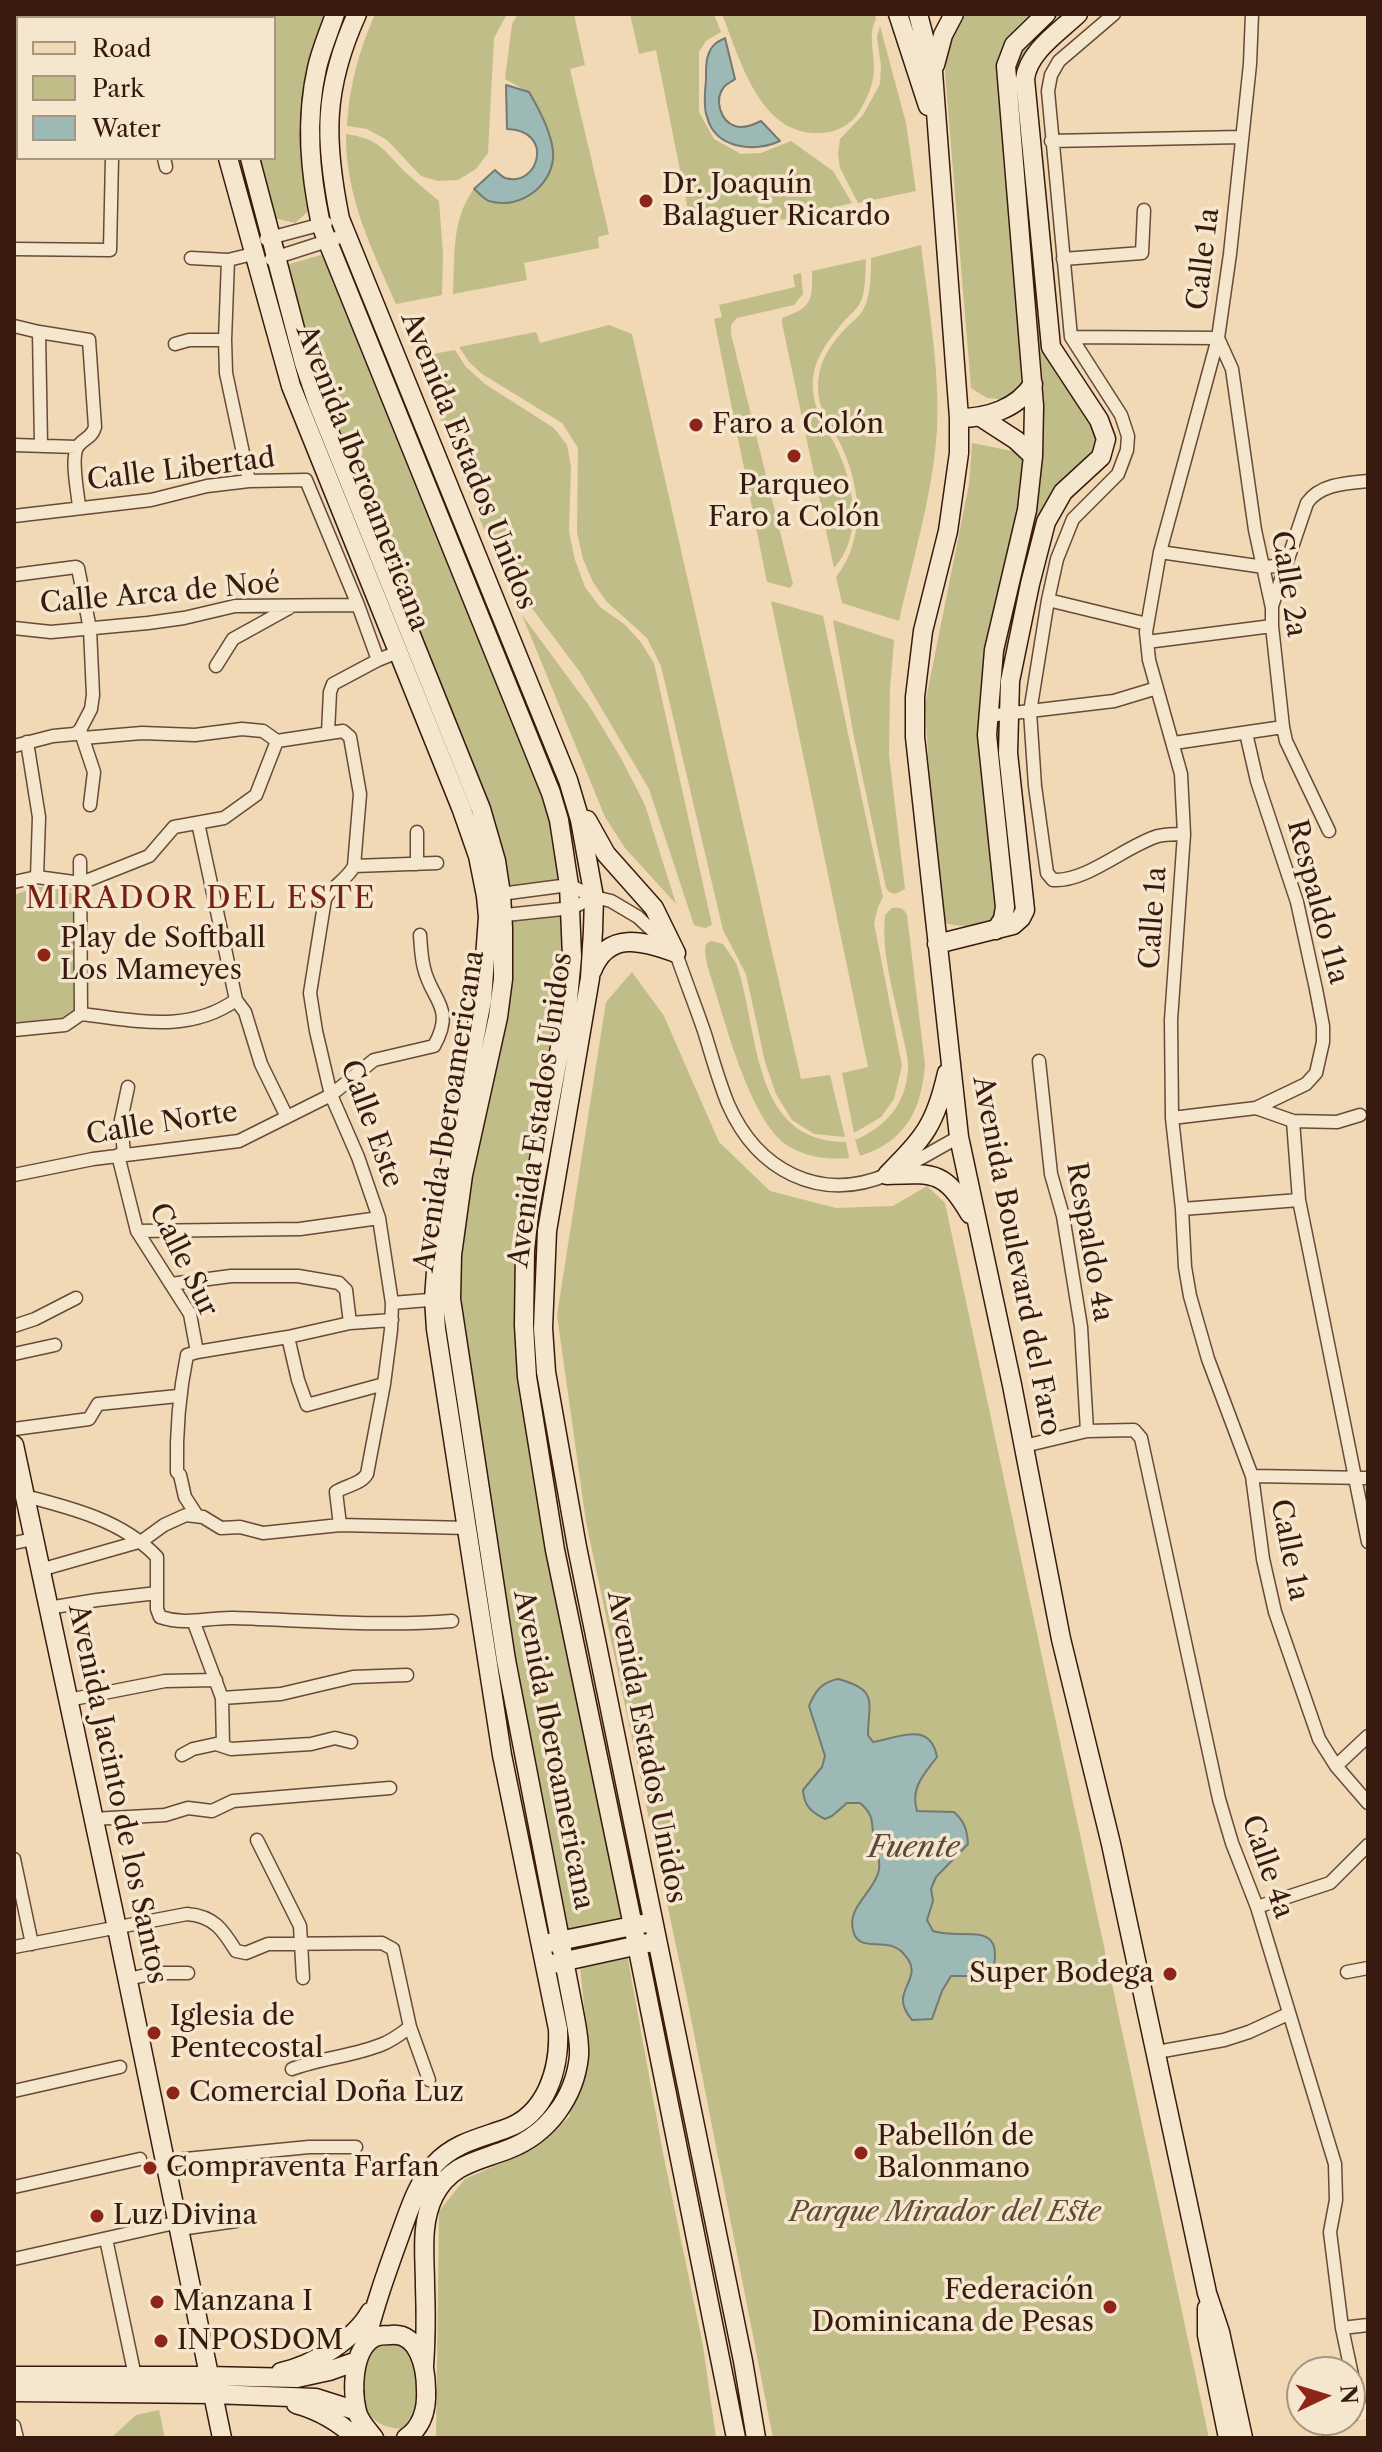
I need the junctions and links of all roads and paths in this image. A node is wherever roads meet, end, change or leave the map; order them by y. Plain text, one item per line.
1 (335, 14) edge
2 (357, 14) edge
3 (898, 14) edge
4 (918, 14) edge
5 (954, 14) edge
6 (1046, 14) edge
7 (1078, 14) edge
8 (1252, 14) edge
9 (1108, 16) edge
10 (933, 72) junction
11 (936, 123) junction
12 (1241, 137) junction
13 (1051, 141) junction
14 (112, 160) edge
15 (229, 160) edge
16 (251, 160) edge
17 (1144, 210) dead end
18 (343, 227) junction
19 (324, 234) junction
20 (271, 238) junction
21 (14, 249) edge
22 (253, 253) junction
23 (191, 258) dead end
24 (276, 258) junction
25 (1063, 259) junction
26 (228, 260) junction
27 (14, 326) edge
28 (39, 332) junction
29 (1071, 337) junction
30 (1218, 338) junction
31 (225, 340) junction
32 (175, 344) dead end
33 (1033, 384) junction
34 (959, 418) junction
35 (982, 418) junction
36 (14, 445) edge
37 (41, 445) junction
38 (77, 447) junction
39 (1033, 456) junction
40 (249, 481) junction
41 (1368, 481) edge
42 (79, 507) junction
43 (14, 516) edge
44 (1160, 552) junction
45 (1286, 565) junction
46 (1264, 567) junction
47 (14, 575) edge
48 (1048, 600) junction
49 (358, 605) junction
50 (292, 606) junction
51 (1272, 608) junction
52 (1147, 624) junction
53 (1272, 626) junction
54 (14, 628) edge
55 (90, 629) junction
56 (1147, 642) junction
57 (398, 652) junction
58 (378, 660) junction
59 (216, 666) dead end
60 (1157, 688) junction
61 (1030, 712) junction
62 (1007, 715) junction
63 (988, 716) junction
64 (1283, 727) junction
65 (328, 733) junction
66 (1246, 733) junction
67 (82, 734) junction
68 (277, 741) junction
69 (27, 742) junction
70 (1174, 743) junction
71 (14, 746) edge
72 (568, 780) junction
73 (90, 805) dead end
74 (198, 823) junction
75 (1329, 831) dead end
76 (417, 832) dead end
77 (1184, 834) junction
78 (80, 861) dead end
79 (437, 863) dead end
80 (417, 864) junction
81 (354, 866) junction
82 (37, 877) junction
83 (14, 882) edge
84 (81, 883) junction
85 (569, 885) junction
86 (494, 895) junction
87 (594, 897) junction
88 (572, 908) junction
89 (495, 916) junction
90 (996, 930) junction
91 (420, 935) dead end
92 (937, 944) junction
93 (676, 953) junction
94 (590, 978) junction
95 (236, 1000) junction
96 (81, 1014) junction
97 (14, 1030) edge
98 (950, 1058) junction
99 (1039, 1061) dead end
100 (128, 1087) dead end
101 (331, 1095) junction
102 (1256, 1108) junction
103 (1360, 1115) dead end
104 (287, 1117) junction
105 (1172, 1118) junction
106 (1293, 1121) junction
107 (959, 1137) junction
108 (121, 1155) junction
109 (14, 1175) edge
110 (887, 1175) junction
111 (1299, 1200) junction
112 (1182, 1209) junction
113 (379, 1218) junction
114 (976, 1223) junction
115 (137, 1231) junction
116 (171, 1284) junction
117 (76, 1298) dead end
118 (442, 1299) junction
119 (392, 1303) junction
120 (392, 1320) junction
121 (350, 1323) junction
122 (14, 1326) edge
123 (288, 1337) junction
124 (55, 1345) dead end
125 (197, 1352) junction
126 (14, 1354) edge
127 (384, 1384) junction
128 (178, 1396) junction
129 (14, 1429) edge
130 (1087, 1431) junction
131 (14, 1445) edge
132 (1024, 1446) junction
133 (1252, 1476) junction
134 (1362, 1478) edge
135 (25, 1496) junction
136 (196, 1514) junction
137 (340, 1525) junction
138 (468, 1528) junction
139 (33, 1539) junction
140 (142, 1541) junction
141 (1368, 1542) edge
142 (14, 1543) edge
143 (577, 1547) junction
144 (555, 1550) junction
145 (40, 1570) junction
146 (157, 1593) junction
147 (48, 1608) junction
148 (452, 1621) dead end
149 (194, 1623) junction
150 (407, 1675) dead end
151 (216, 1680) junction
152 (222, 1698) junction
153 (68, 1700) junction
154 (1368, 1736) edge
155 (351, 1742) dead end
156 (223, 1745) junction
157 (182, 1755) dead end
158 (1336, 1766) junction
159 (390, 1788) dead end
160 (1368, 1803) edge
161 (93, 1819) junction
162 (257, 1840) dead end
163 (1368, 1845) edge
164 (14, 1859) edge
165 (1257, 1907) junction
166 (652, 1922) junction
167 (633, 1926) junction
168 (117, 1928) junction
169 (560, 1941) junction
170 (656, 1941) junction
171 (32, 1944) junction
172 (302, 1944) junction
173 (541, 1945) junction
174 (637, 1945) junction
175 (14, 1947) edge
176 (555, 1964) junction
177 (1368, 1968) edge
178 (1347, 1972) dead end
179 (188, 1973) dead end
180 (303, 1978) dead end
181 (128, 1979) junction
182 (1288, 2014) junction
183 (410, 2027) junction
184 (1157, 2052) junction
185 (120, 2067) dead end
186 (292, 2069) dead end
187 (429, 2080) dead end
188 (14, 2091) edge
189 (356, 2147) dead end
190 (140, 2159) dead end
191 (165, 2161) junction
192 (14, 2187) edge
193 (236, 2221) dead end
194 (179, 2226) junction
195 (106, 2239) junction
196 (14, 2259) edge
197 (1207, 2293) junction
198 (375, 2302) junction
199 (1368, 2325) edge
200 (1342, 2328) junction
201 (361, 2353) junction
202 (424, 2366) junction
203 (14, 2376) edge
204 (135, 2376) junction
205 (243, 2376) junction
206 (210, 2385) junction
207 (14, 2392) edge
208 (253, 2397) junction
209 (426, 2402) junction
210 (357, 2411) junction
211 (14, 2426) edge
212 (1368, 2429) edge
213 (366, 2436) edge
214 (17, 2438) edge
215 (222, 2438) edge
216 (406, 2438) edge
217 (425, 2438) edge
218 (736, 2438) edge
219 (756, 2438) edge
220 (1228, 2438) edge
221 (1243, 2438) edge
222 (1333, 2438) edge

1 - 19 street, Avenida Estados Unidos
2 - 18 street, Avenida Estados Unidos
3 - 11 street, Avenida Boulevard del Faro
4 - 10 street, Avenida Boulevard del Faro
5 - 10 street
6 - 33 street
7 - 62 street
8 - 12 street, Calle 1a
9 - 13 street
10 - 11 street, Avenida Boulevard del Faro
11 - 34 street, Avenida Boulevard del Faro
12 - 13 street
12 - 30 street, Calle 1a
13 - 25 street
14 - 21 street
15 - 22 street, Avenida Iberoamericana
16 - 20 street, Avenida Iberoamericana
17 - 25 street
18 - 19 street
18 - 72 street, Avenida Estados Unidos
19 - 20 street
19 - 24 street
19 - 85 street, Avenida Estados Unidos
20 - 22 street
20 - 24 street, Avenida Iberoamericana
22 - 24 street
22 - 26 street
22 - 57 street, Avenida Iberoamericana
23 - 26 street
24 - 86 street, Avenida Iberoamericana
25 - 29 street
26 - 31 street
27 - 28 street
28 - 37 street
28 - 38 street
29 - 30 street
29 - 48 street
30 - 44 street, Calle 1a
30 - 46 street, Calle 2a
31 - 32 street
31 - 40 street
33 - 35 street
33 - 39 street
34 - 35 street
34 - 92 street, Avenida Boulevard del Faro
35 - 39 street
36 - 37 street
37 - 38 street
38 - 42 street
39 - 63 street
40 - 42 street, Calle Libertad
40 - 49 street, Calle Libertad
41 - 45 street
42 - 43 street, Calle Libertad
44 - 46 street
44 - 52 street, Calle 1a
45 - 46 street
45 - 51 street
46 - 51 street, Calle 2a
47 - 55 street
48 - 52 street
48 - 61 street
49 - 50 street, Calle Arca de Noé
49 - 58 street, Calle Libertad
50 - 55 street, Calle Arca de Noé
50 - 59 street
51 - 53 street, Calle 2a
52 - 56 street, Calle 1a
53 - 56 street
53 - 64 street, Calle 2a
54 - 55 street, Calle Arca de Noé
55 - 67 street
56 - 60 street, Calle 1a
57 - 58 street
57 - 86 street, Avenida Iberoamericana
58 - 65 street
60 - 61 street
60 - 70 street, Calle 1a
61 - 62 street
61 - 77 street
62 - 63 street
62 - 90 street
63 - 90 street
64 - 66 street
64 - 75 street, Calle 2a
65 - 68 street
65 - 81 street
66 - 70 street
66 - 102 street, Respaldo 11a
67 - 68 street
67 - 69 street
67 - 73 street
68 - 74 street
69 - 71 street
69 - 82 street
70 - 77 street, Calle 1a
72 - 87 street, Avenida Estados Unidos
72 - 93 street
74 - 84 street
74 - 95 street
76 - 80 street
77 - 105 street, Calle 1a
78 - 84 street
79 - 80 street
80 - 81 street
81 - 101 street, Calle Este
82 - 83 street
82 - 84 street
84 - 96 street
85 - 86 street
85 - 87 street
85 - 88 street, Avenida Estados Unidos
86 - 89 street, Avenida Iberoamericana
87 - 88 street
87 - 93 street
87 - 94 street, Avenida Estados Unidos
88 - 89 street
88 - 144 street, Avenida Estados Unidos
89 - 118 street, Avenida Iberoamericana
90 - 92 street
91 - 101 street, Calle Norte
92 - 98 street, Avenida Boulevard del Faro
93 - 94 street
93 - 110 street
94 - 143 street, Avenida Estados Unidos
95 - 96 street
95 - 104 street
96 - 97 street
98 - 107 street, Avenida Boulevard del Faro
98 - 110 street
99 - 130 street, Respaldo 4a
100 - 108 street, Calle Sur
101 - 104 street, Calle Norte
101 - 113 street, Calle Este
102 - 105 street, Respaldo 11a
102 - 106 street
103 - 106 street
104 - 108 street, Calle Norte
105 - 112 street, Calle 1a
106 - 111 street
107 - 110 street
107 - 114 street, Avenida Boulevard del Faro
108 - 109 street, Calle Norte
108 - 115 street, Calle Sur
110 - 114 street
111 - 112 street
111 - 134 street
112 - 133 street, Calle 1a
113 - 115 street
113 - 119 street, Calle Este
114 - 132 street, Avenida Boulevard del Faro
115 - 116 street, Calle Sur
116 - 121 street
116 - 125 street, Calle Sur
117 - 122 street
118 - 119 street
118 - 138 street, Avenida Iberoamericana
118 - 169 street, Avenida Iberoamericana
119 - 120 street, Calle Este
120 - 121 street
120 - 127 street, Calle Este
121 - 123 street
123 - 125 street
123 - 127 street
124 - 126 street
125 - 128 street, Calle Sur
127 - 137 street, Calle Este
128 - 129 street
128 - 136 street, Calle Sur
130 - 132 street, Calle 4a
130 - 165 street, Calle 4a
131 - 135 street, Avenida Jacinto de los Santos
132 - 184 street, Avenida Boulevard del Faro
133 - 134 street
133 - 158 street, Calle 1a
134 - 141 street
135 - 139 street, Avenida Jacinto de los Santos
135 - 140 street
136 - 137 street
136 - 140 street
137 - 138 street
138 - 173 street, Avenida Iberoamericana
139 - 142 street
139 - 145 street, Avenida Jacinto de los Santos
140 - 145 street
140 - 146 street
143 - 144 street
143 - 166 street, Avenida Estados Unidos
144 - 167 street, Avenida Estados Unidos
145 - 147 street, Avenida Jacinto de los Santos
146 - 147 street
146 - 149 street
147 - 153 street, Avenida Jacinto de los Santos
148 - 149 street
149 - 151 street
150 - 152 street
151 - 152 street
151 - 153 street
152 - 156 street
153 - 161 street, Avenida Jacinto de los Santos
154 - 158 street
155 - 156 street
156 - 157 street
158 - 160 street, Calle 1a
159 - 161 street
161 - 168 street, Avenida Jacinto de los Santos
162 - 172 street
163 - 165 street
164 - 171 street
165 - 182 street, Calle 4a
166 - 167 street
166 - 170 street, Avenida Estados Unidos
167 - 169 street
167 - 174 street, Avenida Estados Unidos
168 - 171 street
168 - 172 street
168 - 181 street, Avenida Jacinto de los Santos
169 - 173 street
169 - 176 street, Avenida Iberoamericana
170 - 174 street
170 - 219 street, Avenida Estados Unidos
171 - 175 street
172 - 180 street
172 - 183 street
173 - 176 street, Avenida Iberoamericana
174 - 176 street
174 - 218 street, Avenida Estados Unidos
176 - 198 street, Avenida Iberoamericana
176 - 202 street, Avenida Iberoamericana
177 - 178 street
179 - 181 street
181 - 191 street, Avenida Jacinto de los Santos
182 - 184 street
182 - 200 street, Calle 4a
183 - 186 street
183 - 187 street
184 - 197 street, Avenida Boulevard del Faro
185 - 188 street
189 - 191 street
190 - 192 street
191 - 194 street, Avenida Jacinto de los Santos
193 - 194 street
194 - 195 street
194 - 206 street, Avenida Jacinto de los Santos
195 - 196 street
195 - 204 street
197 - 220 street, Avenida Boulevard del Faro
197 - 221 street, Avenida Boulevard del Faro
198 - 201 street, Avenida Iberoamericana
198 - 205 street
199 - 200 street
200 - 212 street, Calle 4a
201 - 202 street
201 - 205 street
201 - 210 street, Avenida Iberoamericana
202 - 209 street, Avenida Iberoamericana
203 - 204 street
204 - 206 street
205 - 206 street
206 - 207 street
206 - 208 street
206 - 215 street, Avenida Jacinto de los Santos
208 - 210 street
208 - 213 street
209 - 216 street
209 - 217 street
210 - 213 street
211 - 214 street
212 - 222 main road

